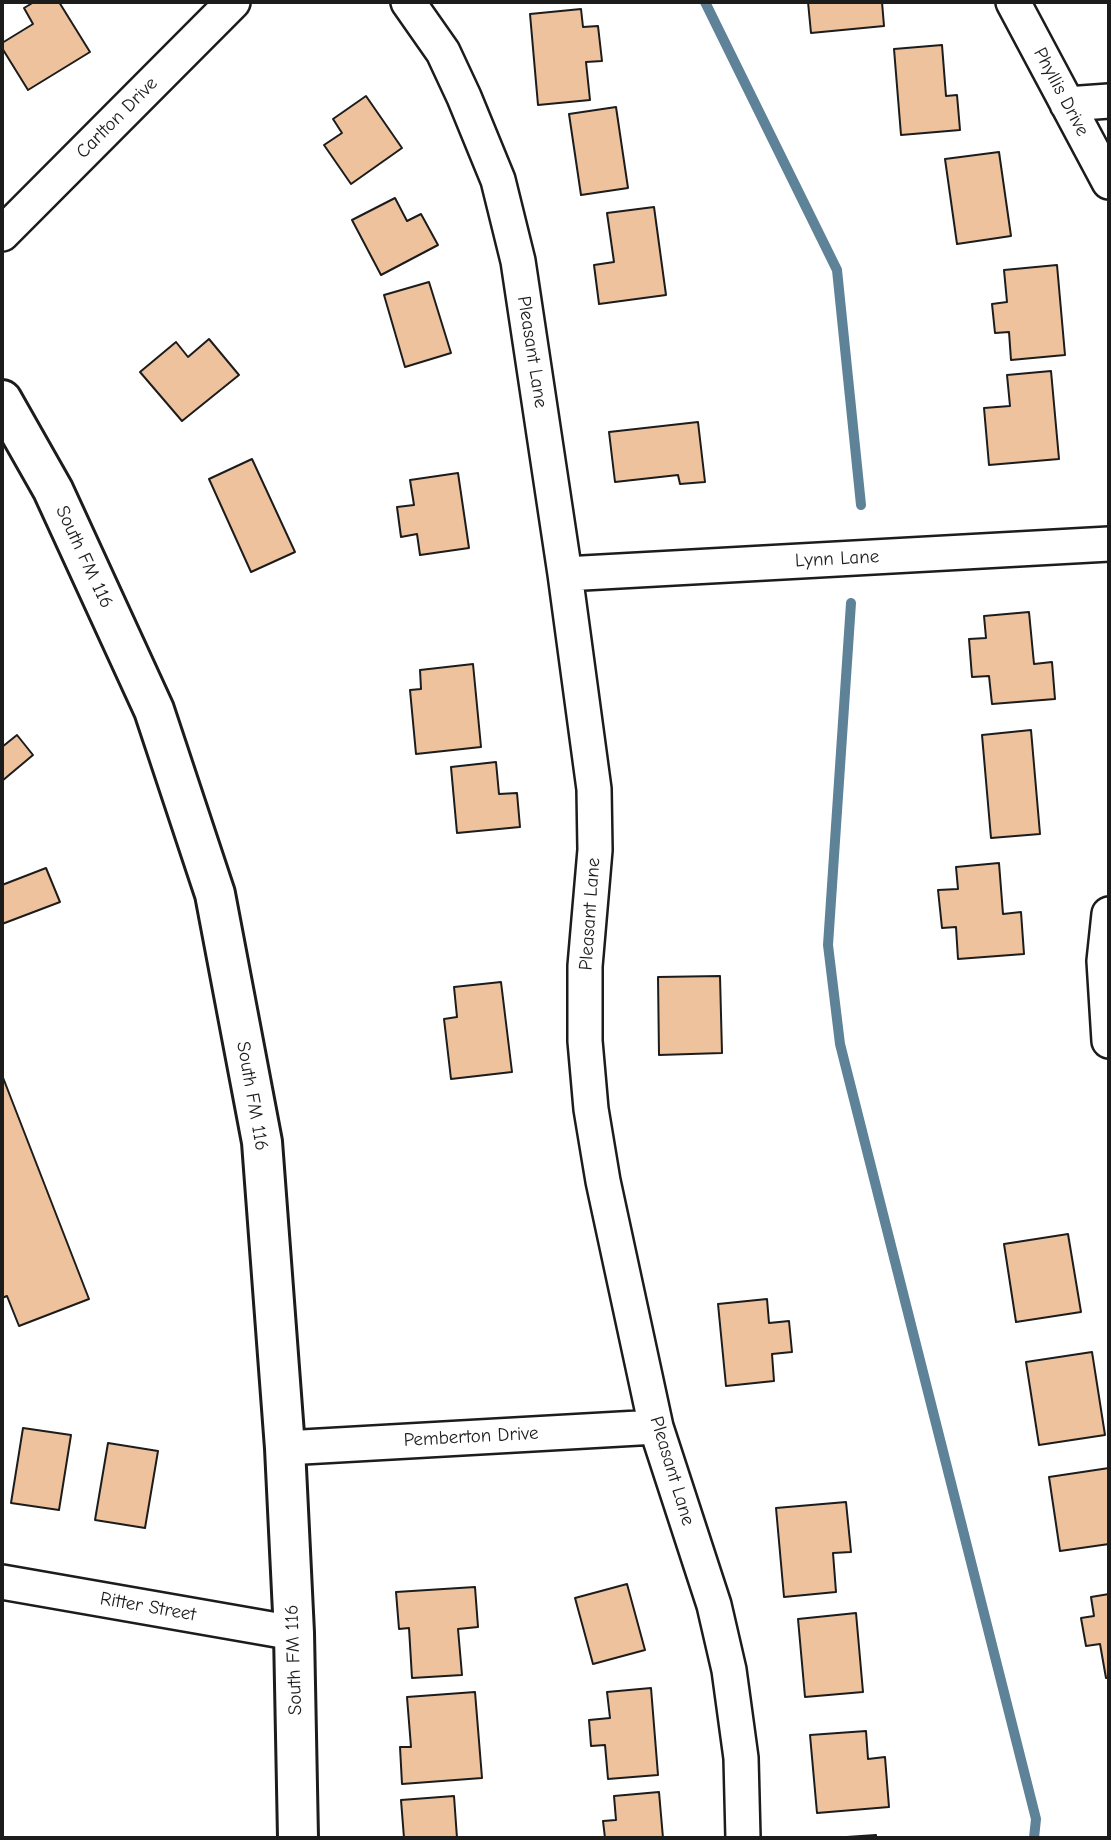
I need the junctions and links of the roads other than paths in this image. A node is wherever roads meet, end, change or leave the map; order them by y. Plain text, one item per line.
1 (233, 2) edge
2 (408, 2) edge
3 (1013, 2) edge
4 (1109, 101) edge
5 (1067, 104) junction
6 (1109, 183) edge
7 (2, 234) edge
8 (2, 400) edge
9 (1109, 544) edge
10 (565, 573) junction
11 (1109, 914) edge
12 (1107, 988) edge
13 (1109, 1041) edge
14 (656, 1427) junction
15 (285, 1448) junction
16 (2, 1582) edge
17 (293, 1633) junction
18 (298, 1838) edge
19 (743, 1838) edge

1 - 7 street, Carlton Drive
2 - 10 street, Pleasant Lane
3 - 5 street, Phyllis Drive
4 - 5 street
5 - 6 street, Phyllis Drive
8 - 15 main road, South FM 116
9 - 10 street, Lynn Lane
10 - 14 street, Pleasant Lane
11 - 12 street
12 - 13 street
14 - 15 street, Pemberton Drive
14 - 19 street, Pleasant Lane
15 - 17 main road, South FM 116
16 - 17 street, Ritter Street
17 - 18 main road, South FM 116

